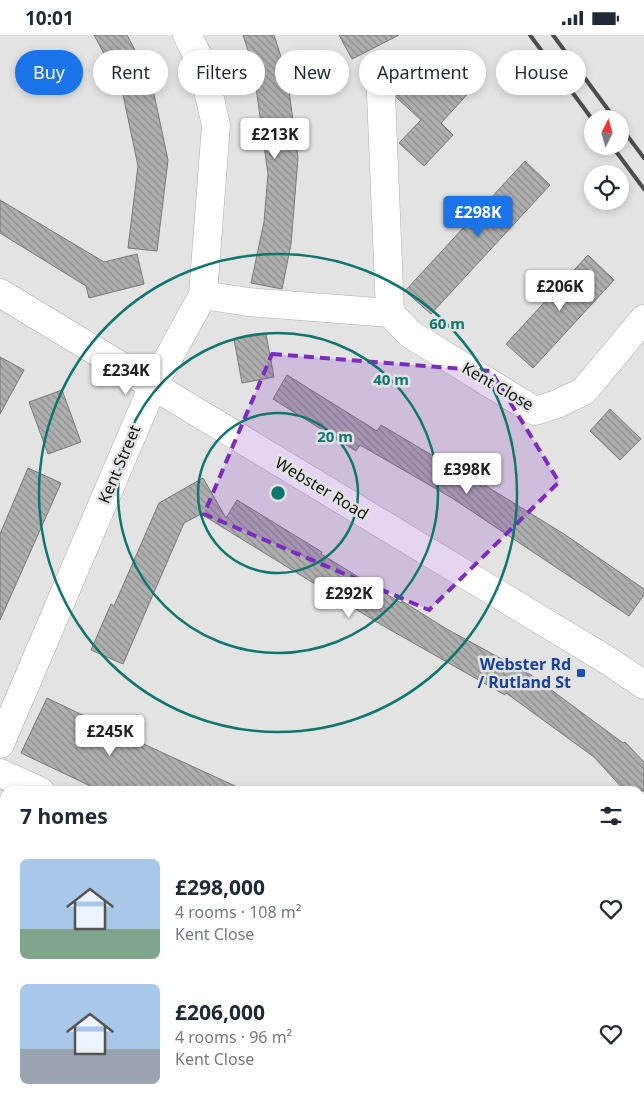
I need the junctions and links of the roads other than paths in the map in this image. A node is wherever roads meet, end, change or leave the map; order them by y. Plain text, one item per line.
1 (187, 35) edge
2 (381, 95) edge
3 (0, 293) edge
4 (203, 295) junction
5 (390, 313) junction
6 (644, 319) edge
7 (153, 386) junction
8 (644, 685) edge
9 (0, 744) edge
10 (0, 773) edge
11 (29, 786) edge

1 - 4 street, Kent Street
2 - 5 street
3 - 7 street, Webster Road
4 - 5 street
4 - 7 street, Kent Street
5 - 6 street, Kent Close
7 - 8 street, Webster Road
7 - 9 street, Kent Street
10 - 11 street

